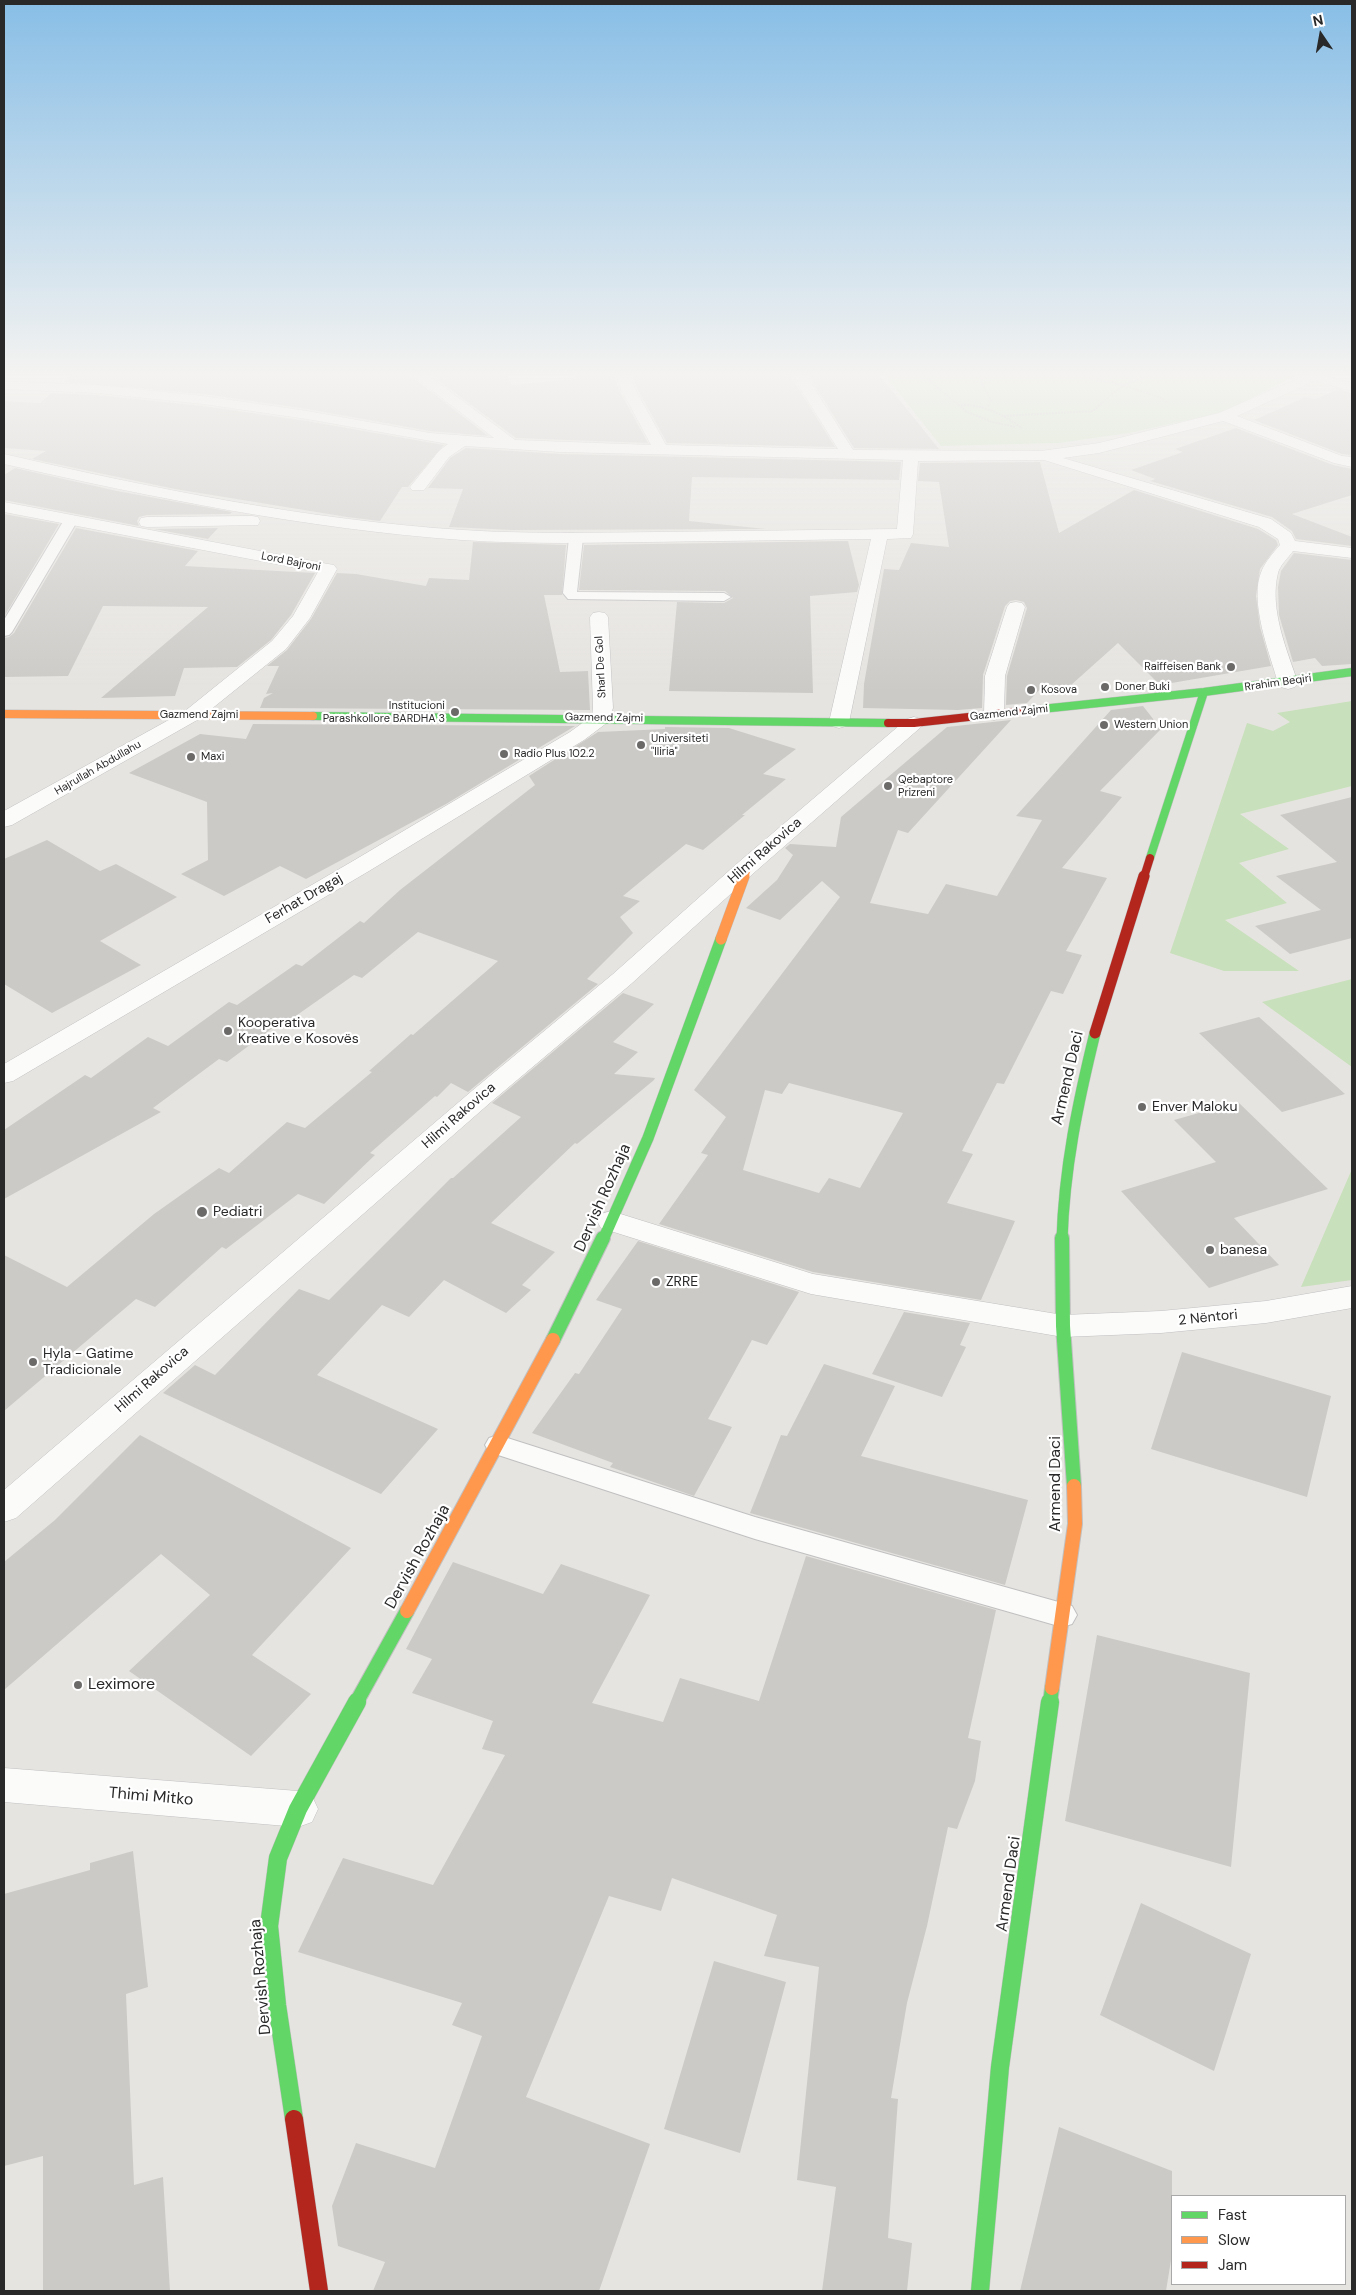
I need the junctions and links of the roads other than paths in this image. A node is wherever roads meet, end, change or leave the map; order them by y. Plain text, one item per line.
1 (92, 479) edge
2 (424, 479) edge
3 (907, 479) edge
4 (1118, 479) edge
5 (418, 486) dead end
6 (4, 507) edge
7 (77, 521) junction
8 (330, 521) junction
9 (880, 535) junction
10 (576, 538) junction
11 (1288, 545) junction
12 (1352, 553) edge
13 (724, 597) dead end
14 (1016, 606) dead end
15 (599, 617) dead end
16 (4, 632) edge
17 (1352, 672) edge
18 (1288, 683) junction
19 (1204, 692) junction
20 (4, 714) edge
21 (192, 714) junction
22 (994, 714) junction
23 (601, 718) junction
24 (838, 722) junction
25 (914, 723) junction
26 (4, 820) edge
27 (748, 866) junction
28 (4, 1075) edge
29 (610, 1221) junction
30 (1352, 1297) edge
31 (1063, 1326) junction
32 (498, 1446) junction
33 (4, 1509) edge
34 (1062, 1616) junction
35 (4, 1785) edge
36 (298, 1809) junction
37 (319, 2291) edge
38 (980, 2291) edge

1 - 8 street
2 - 5 street
3 - 9 street
4 - 11 street
6 - 7 street, Lord Bajroni
7 - 8 street, Lord Bajroni
7 - 16 lane
7 - 21 street, Lord Bajroni
8 - 10 street
9 - 10 street
9 - 24 street
10 - 13 lane
11 - 12 street
11 - 18 street
14 - 22 street
15 - 23 street, Sharl De Gol
17 - 18 street, Rrahim Beqiri
18 - 19 street, Rrahim Beqiri
19 - 22 street, Gazmend Zajmi
19 - 31 street, Armend Daci
20 - 21 street, Gazmend Zajmi
21 - 23 street, Gazmend Zajmi
21 - 26 street, Hajrullah Abdullahu
22 - 25 street, Gazmend Zajmi
23 - 24 street, Gazmend Zajmi
23 - 28 street, Ferhat Dragaj
24 - 25 street, Gazmend Zajmi
25 - 27 street, Hilmi Rakovica
27 - 29 street, Dervish Rozhaja
27 - 33 street, Hilmi Rakovica
29 - 31 street, 2 Nëntori
29 - 32 street, Dervish Rozhaja
30 - 31 street, 2 Nëntori
31 - 34 street, Armend Daci
32 - 34 lane
32 - 36 street, Dervish Rozhaja
34 - 38 street, Armend Daci
35 - 36 street, Thimi Mitko
36 - 37 street, Dervish Rozhaja

